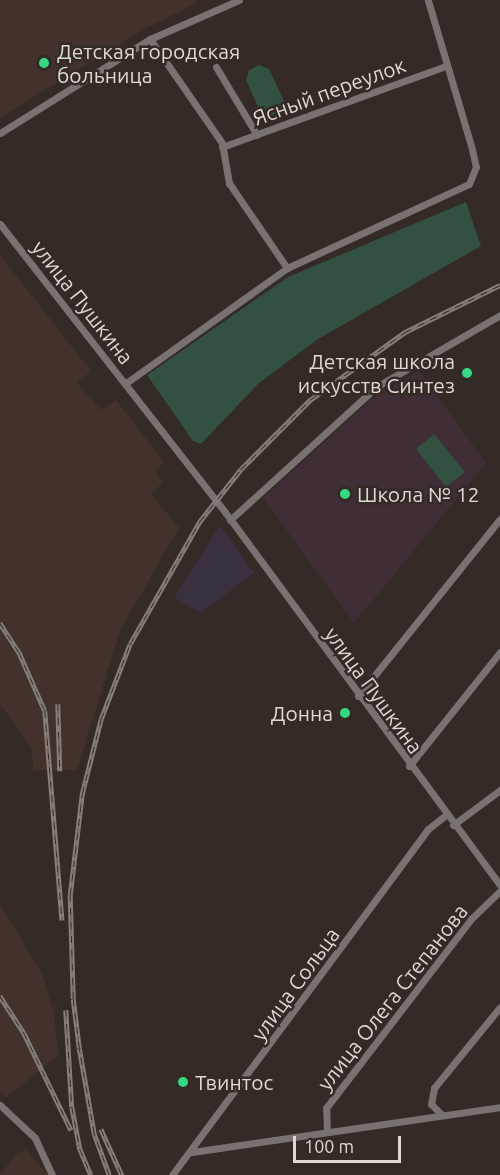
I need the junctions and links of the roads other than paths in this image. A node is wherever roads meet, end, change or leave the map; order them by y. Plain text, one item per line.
1 (239, 0) edge
2 (428, 0) edge
3 (150, 39) junction
4 (446, 66) junction
5 (216, 67) dead end
6 (0, 133) edge
7 (257, 135) junction
8 (222, 147) junction
9 (0, 224) edge
10 (286, 268) junction
11 (500, 315) edge
12 (126, 383) junction
13 (500, 519) edge
14 (230, 520) junction
15 (500, 652) edge
16 (358, 696) junction
17 (409, 766) junction
18 (500, 790) edge
19 (446, 815) junction
20 (453, 825) junction
21 (500, 885) edge
22 (500, 891) edge
23 (500, 1007) edge
24 (0, 1105) edge
25 (500, 1107) edge
26 (441, 1114) junction
27 (327, 1131) junction
28 (192, 1152) junction
29 (52, 1175) edge
30 (172, 1175) edge

1 - 3 street
2 - 4 street
3 - 6 street
3 - 8 street
4 - 7 street, Ясный переулок
4 - 10 street
5 - 7 street
7 - 8 street, Ясный переулок
8 - 10 street
9 - 12 street, улица Пушкина
10 - 12 street
11 - 14 street
12 - 14 street, улица Пушкина
13 - 16 street
14 - 16 street, улица Пушкина
15 - 17 street
16 - 17 street, улица Пушкина
17 - 19 street, улица Пушкина
18 - 20 street
19 - 20 street, улица Пушкина
19 - 28 street, улица Сольца
20 - 21 street, улица Пушкина
22 - 27 street, улица Олега Степанова
23 - 26 street
24 - 29 street
25 - 26 street
26 - 27 street
27 - 28 street
28 - 30 street, улица Сольца

